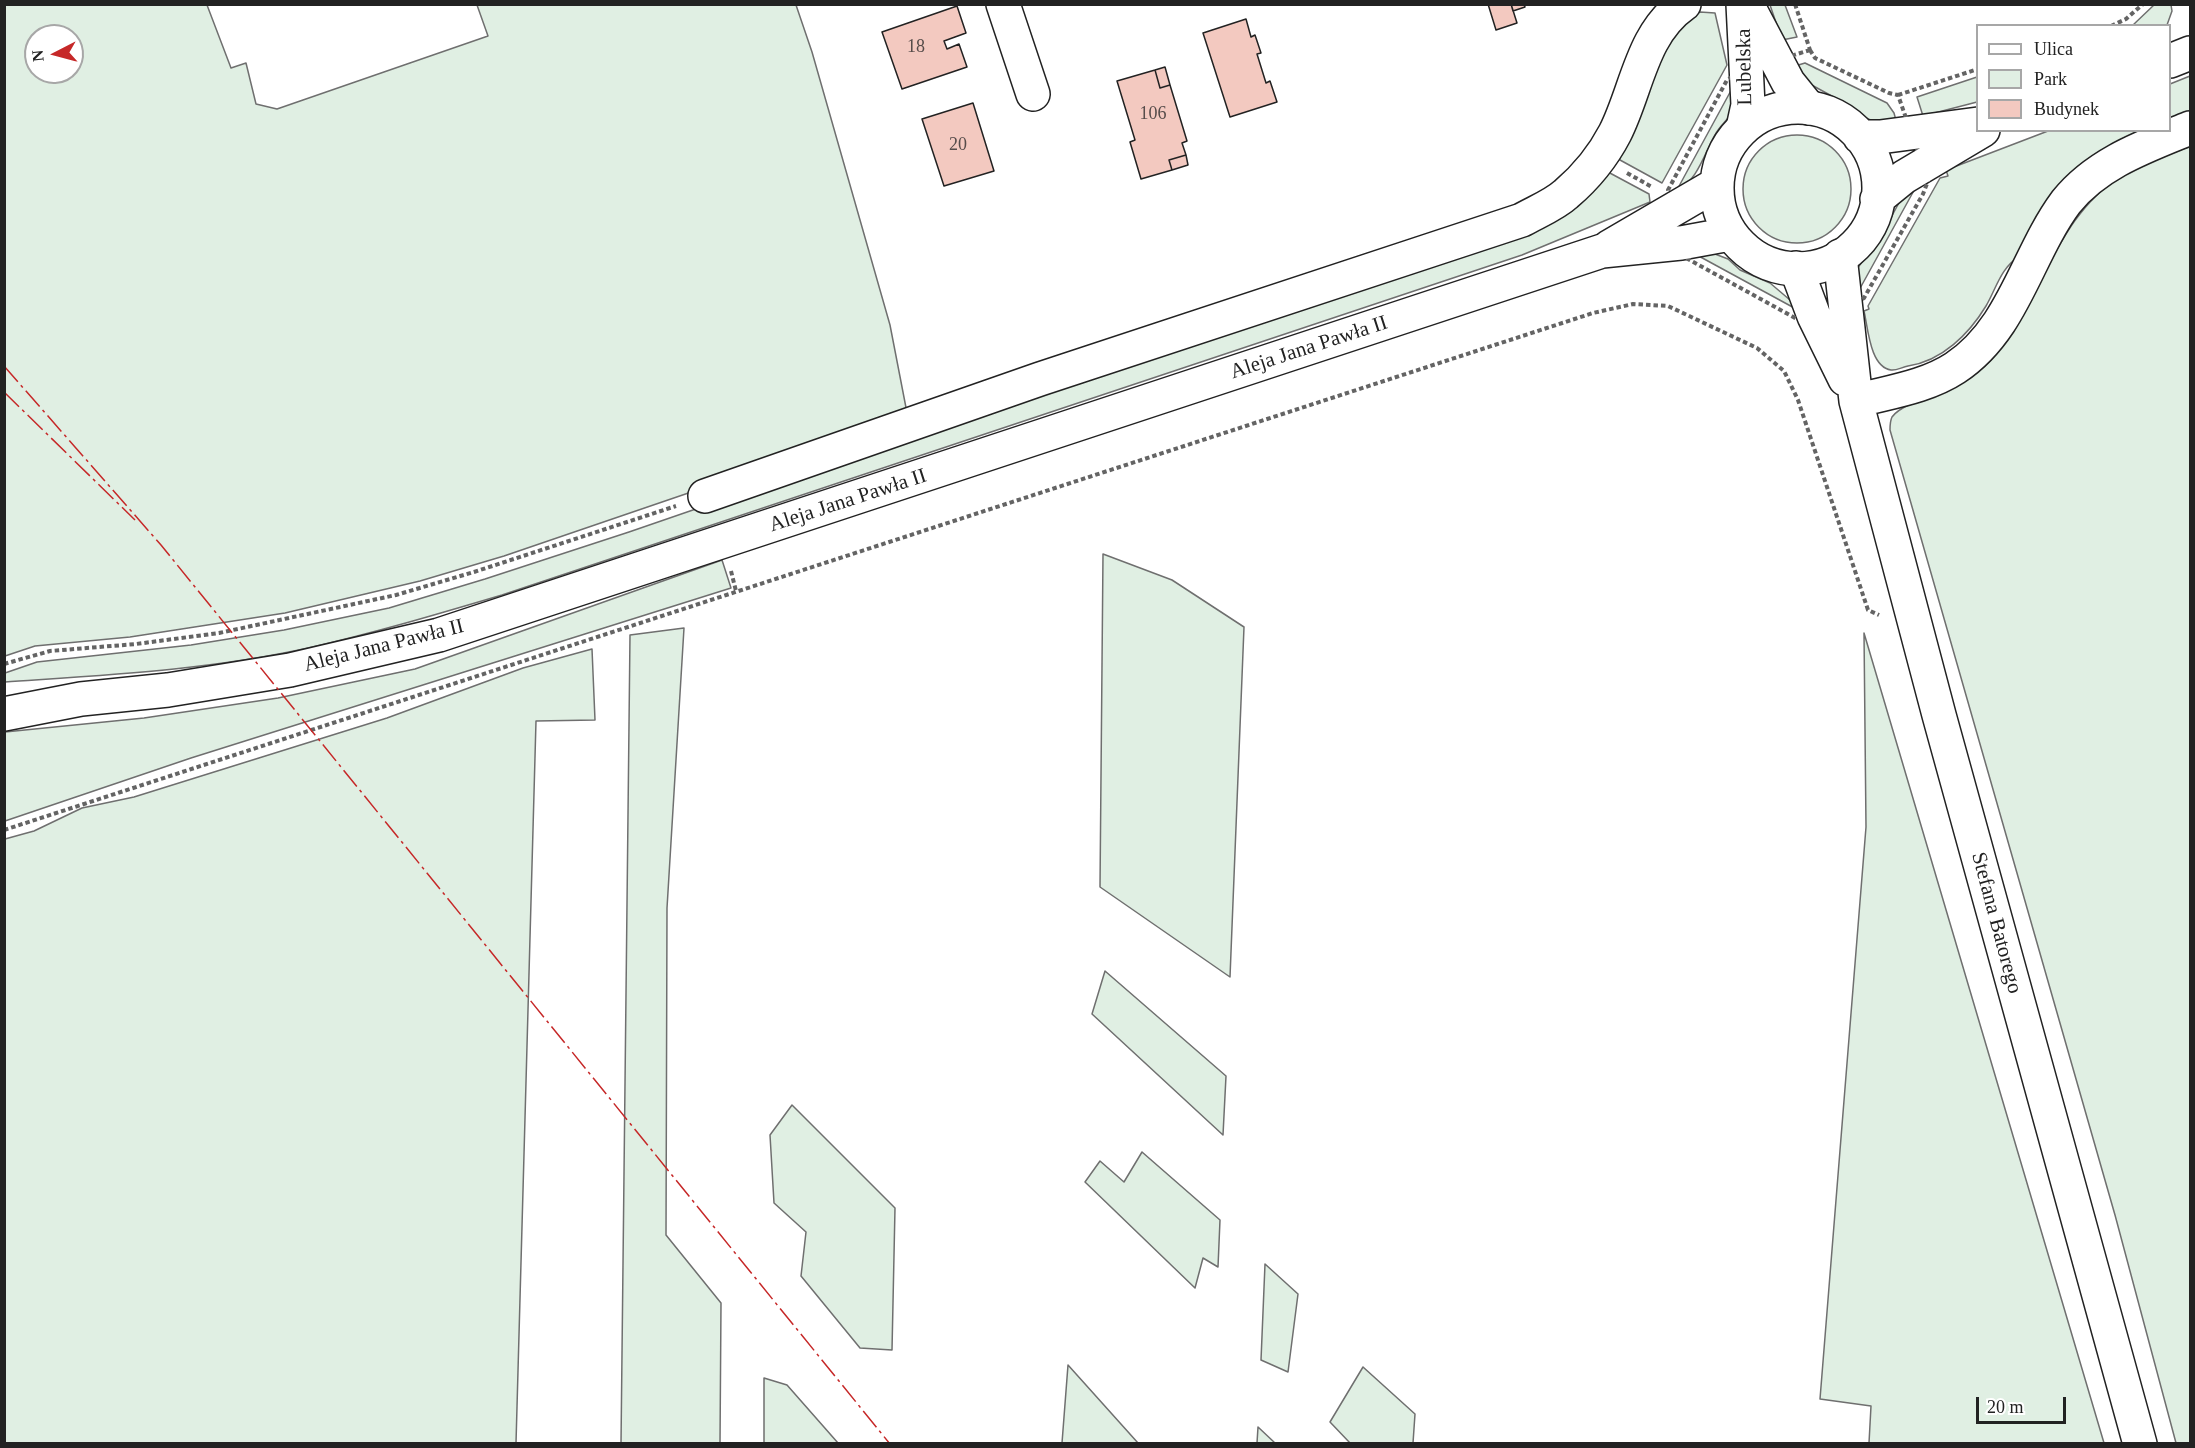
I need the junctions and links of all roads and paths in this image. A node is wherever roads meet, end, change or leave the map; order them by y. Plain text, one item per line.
1 (1003, 4) edge
2 (1684, 4) edge
3 (1745, 4) edge
4 (1795, 4) edge
5 (2143, 4) edge
6 (2115, 24) edge
7 (1810, 50) junction
8 (2190, 53) edge
9 (1787, 58) dead end
10 (2171, 60) edge
11 (1976, 69) edge
12 (1739, 72) dead end
13 (1034, 94) dead end
14 (1898, 95) junction
15 (1809, 108) junction
16 (1908, 122) dead end
17 (1976, 124) edge
18 (1743, 128) junction
19 (2190, 128) edge
20 (1980, 132) edge
21 (1860, 137) junction
22 (1599, 159) junction
23 (1927, 175) dead end
24 (1717, 184) junction
25 (1668, 190) junction
26 (1670, 199) dead end
27 (1877, 199) junction
28 (1730, 234) junction
29 (1602, 251) junction
30 (1683, 254) dead end
31 (1840, 256) junction
32 (1796, 268) junction
33 (1852, 305) dead end
34 (1805, 318) dead end
35 (1856, 401) junction
36 (705, 496) joint
37 (1911, 612) junction
38 (4, 664) edge
39 (4, 694) edge
40 (81, 699) junction
41 (4, 714) edge
42 (4, 830) edge
43 (2140, 1443) edge

1 - 13 main road
2 - 22 main road
3 - 15 main road, Lubelska
3 - 18 main road, Lubelska
4 - 7 path
5 - 6 path
7 - 9 path
7 - 14 path
8 - 10 main road
11 - 14 path
12 - 25 path
14 - 16 path
15 - 18 main road
15 - 21 main road
17 - 21 main road
18 - 24 main road
19 - 35 main road
20 - 27 main road
21 - 27 main road
22 - 25 path
22 - 36 main road
23 - 33 path
24 - 28 main road
24 - 29 main road, Aleja Jana Pawła II
25 - 26 path
27 - 31 main road
28 - 29 main road, Aleja Jana Pawła II
28 - 32 main road
29 - 40 main road, Aleja Jana Pawła II
30 - 34 path
31 - 32 main road
31 - 35 main road, Stefana Batorego
32 - 35 main road, Stefana Batorego
35 - 37 main road, Stefana Batorego
36 - 38 path
37 - 42 path
37 - 43 main road, Stefana Batorego
39 - 40 main road, Aleja Jana Pawła II
40 - 41 main road, Aleja Jana Pawła II

